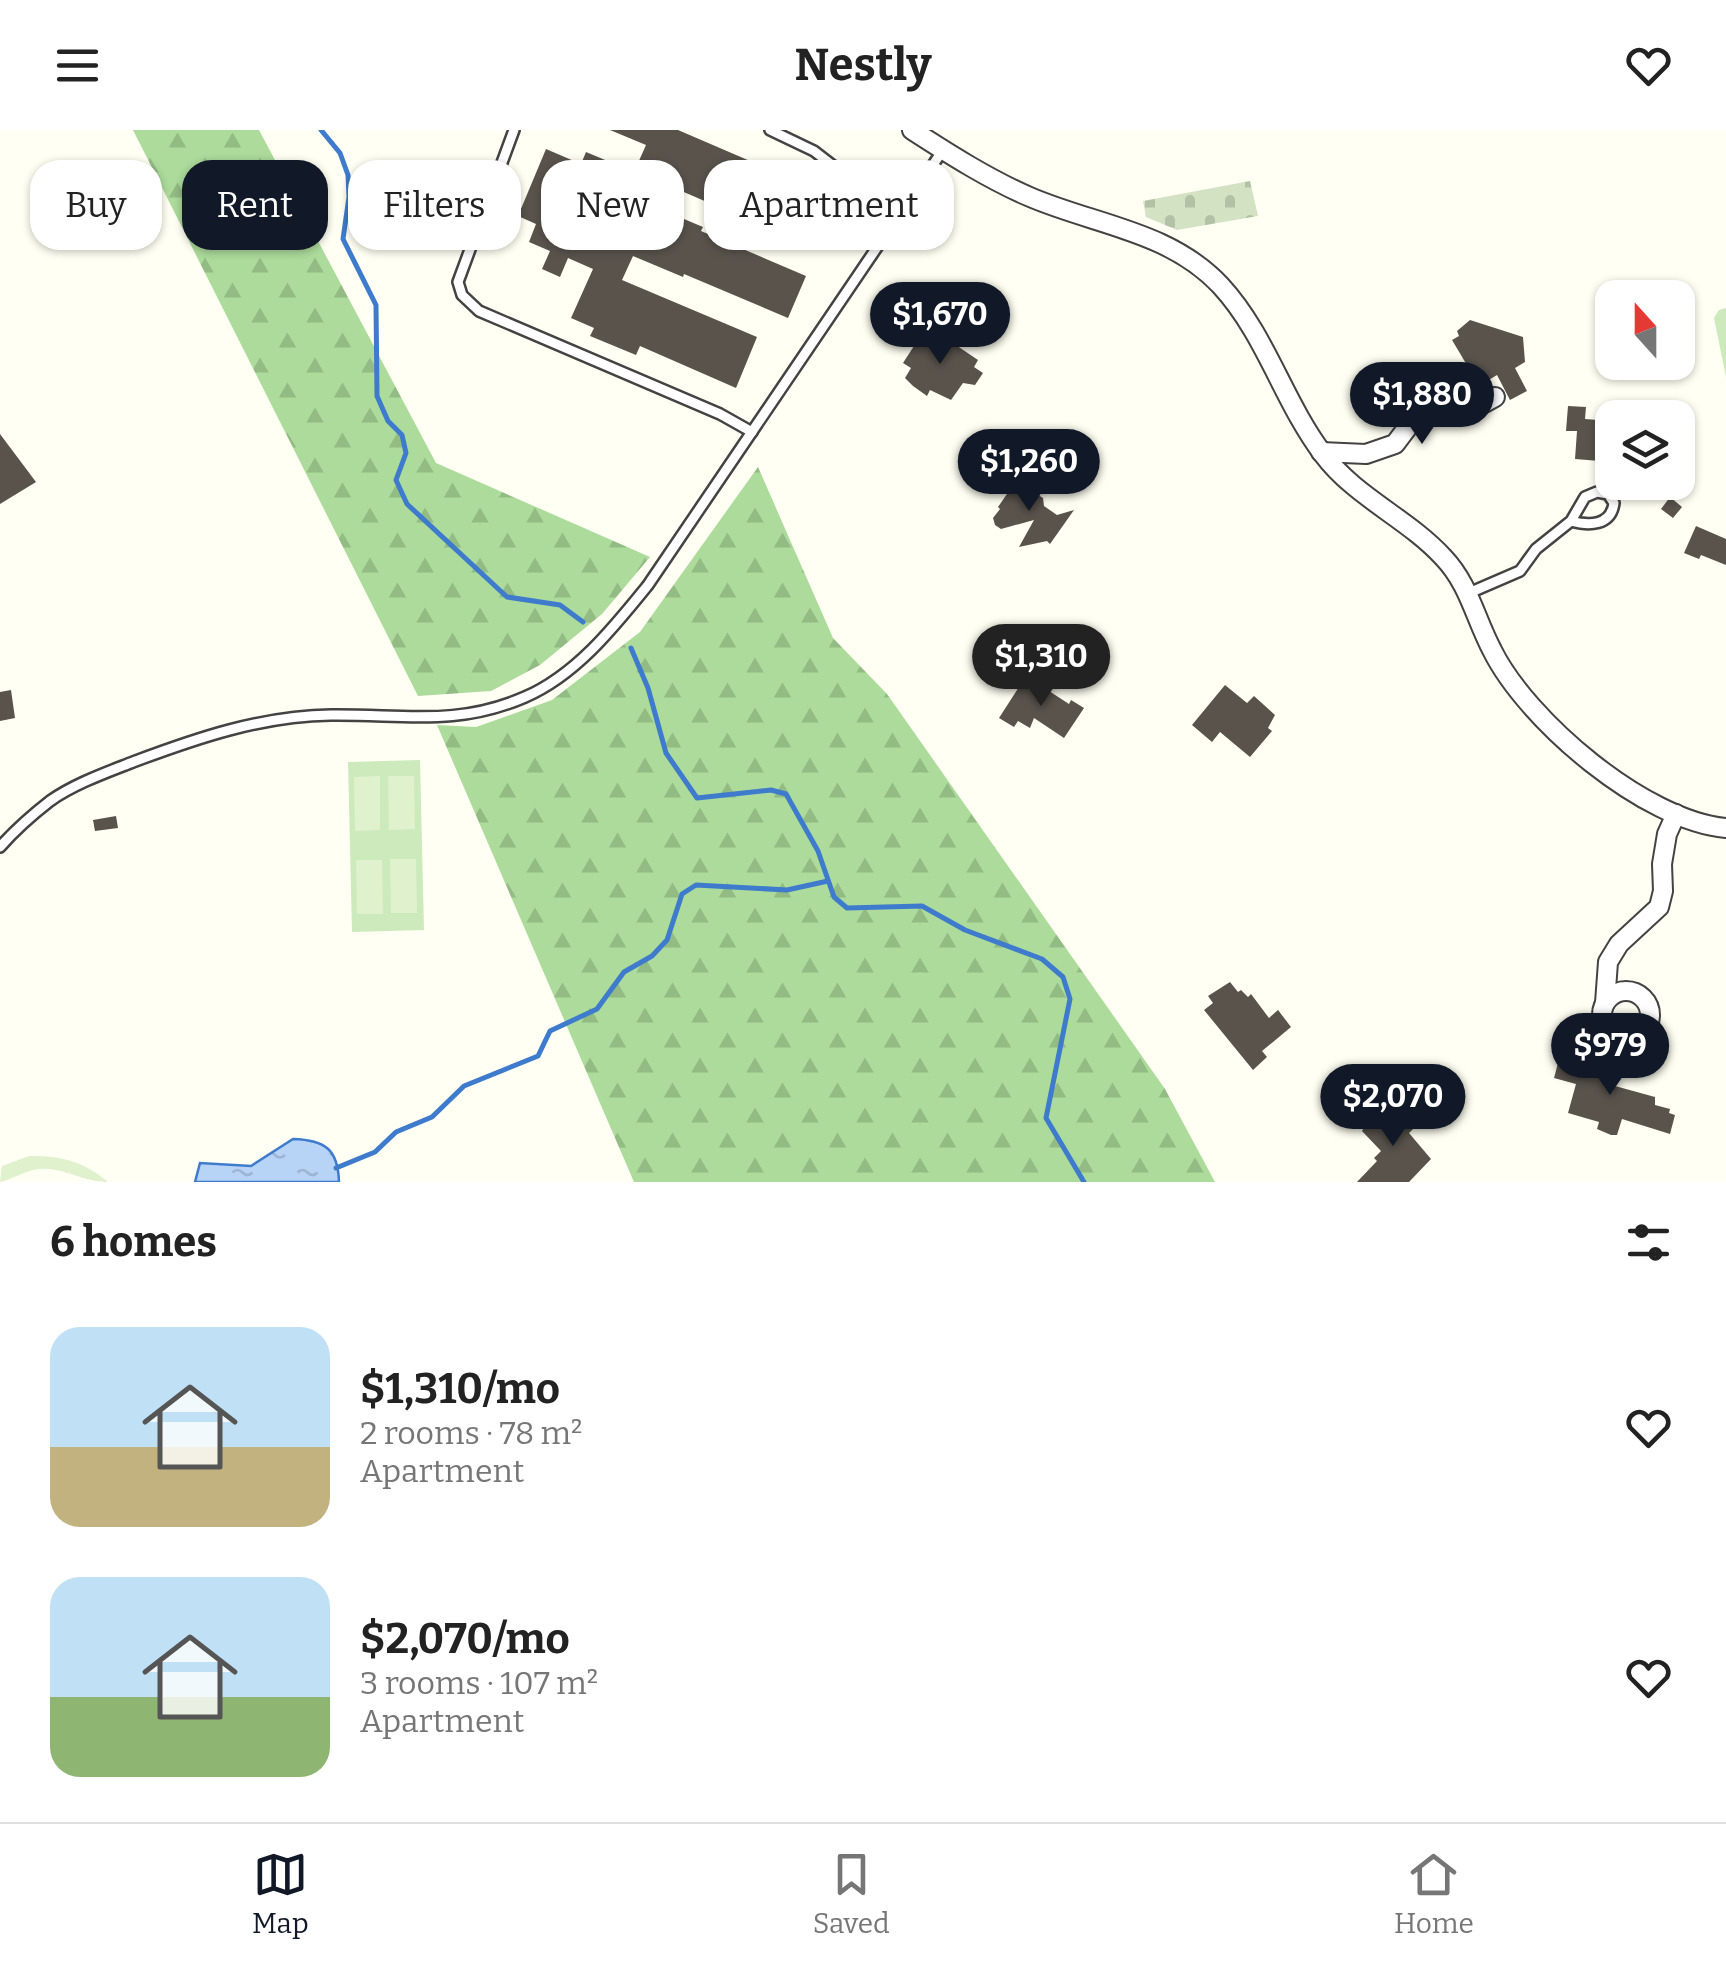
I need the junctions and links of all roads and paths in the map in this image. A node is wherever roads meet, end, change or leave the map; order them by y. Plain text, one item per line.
1 (514, 130) edge
2 (770, 130) edge
3 (912, 130) edge
4 (943, 150) junction
5 (826, 160) edge
6 (936, 160) edge
7 (875, 250) edge
8 (1495, 396) dead end
9 (752, 432) junction
10 (1321, 452) junction
11 (1571, 522) junction
12 (1470, 593) junction
13 (1676, 814) junction
14 (1726, 828) edge
15 (0, 847) edge
16 (1605, 1003) junction
17 (1605, 1026) junction
18 (1596, 1057) dead end

1 - 9 lane
2 - 5 lane
3 - 4 street
4 - 6 lane
4 - 10 street
7 - 9 lane
8 - 10 street
9 - 15 lane
10 - 12 street
11 - 11 lane
11 - 12 lane
12 - 13 street
13 - 14 street
13 - 16 street
16 - 17 street
16 - 17 street
17 - 18 street

